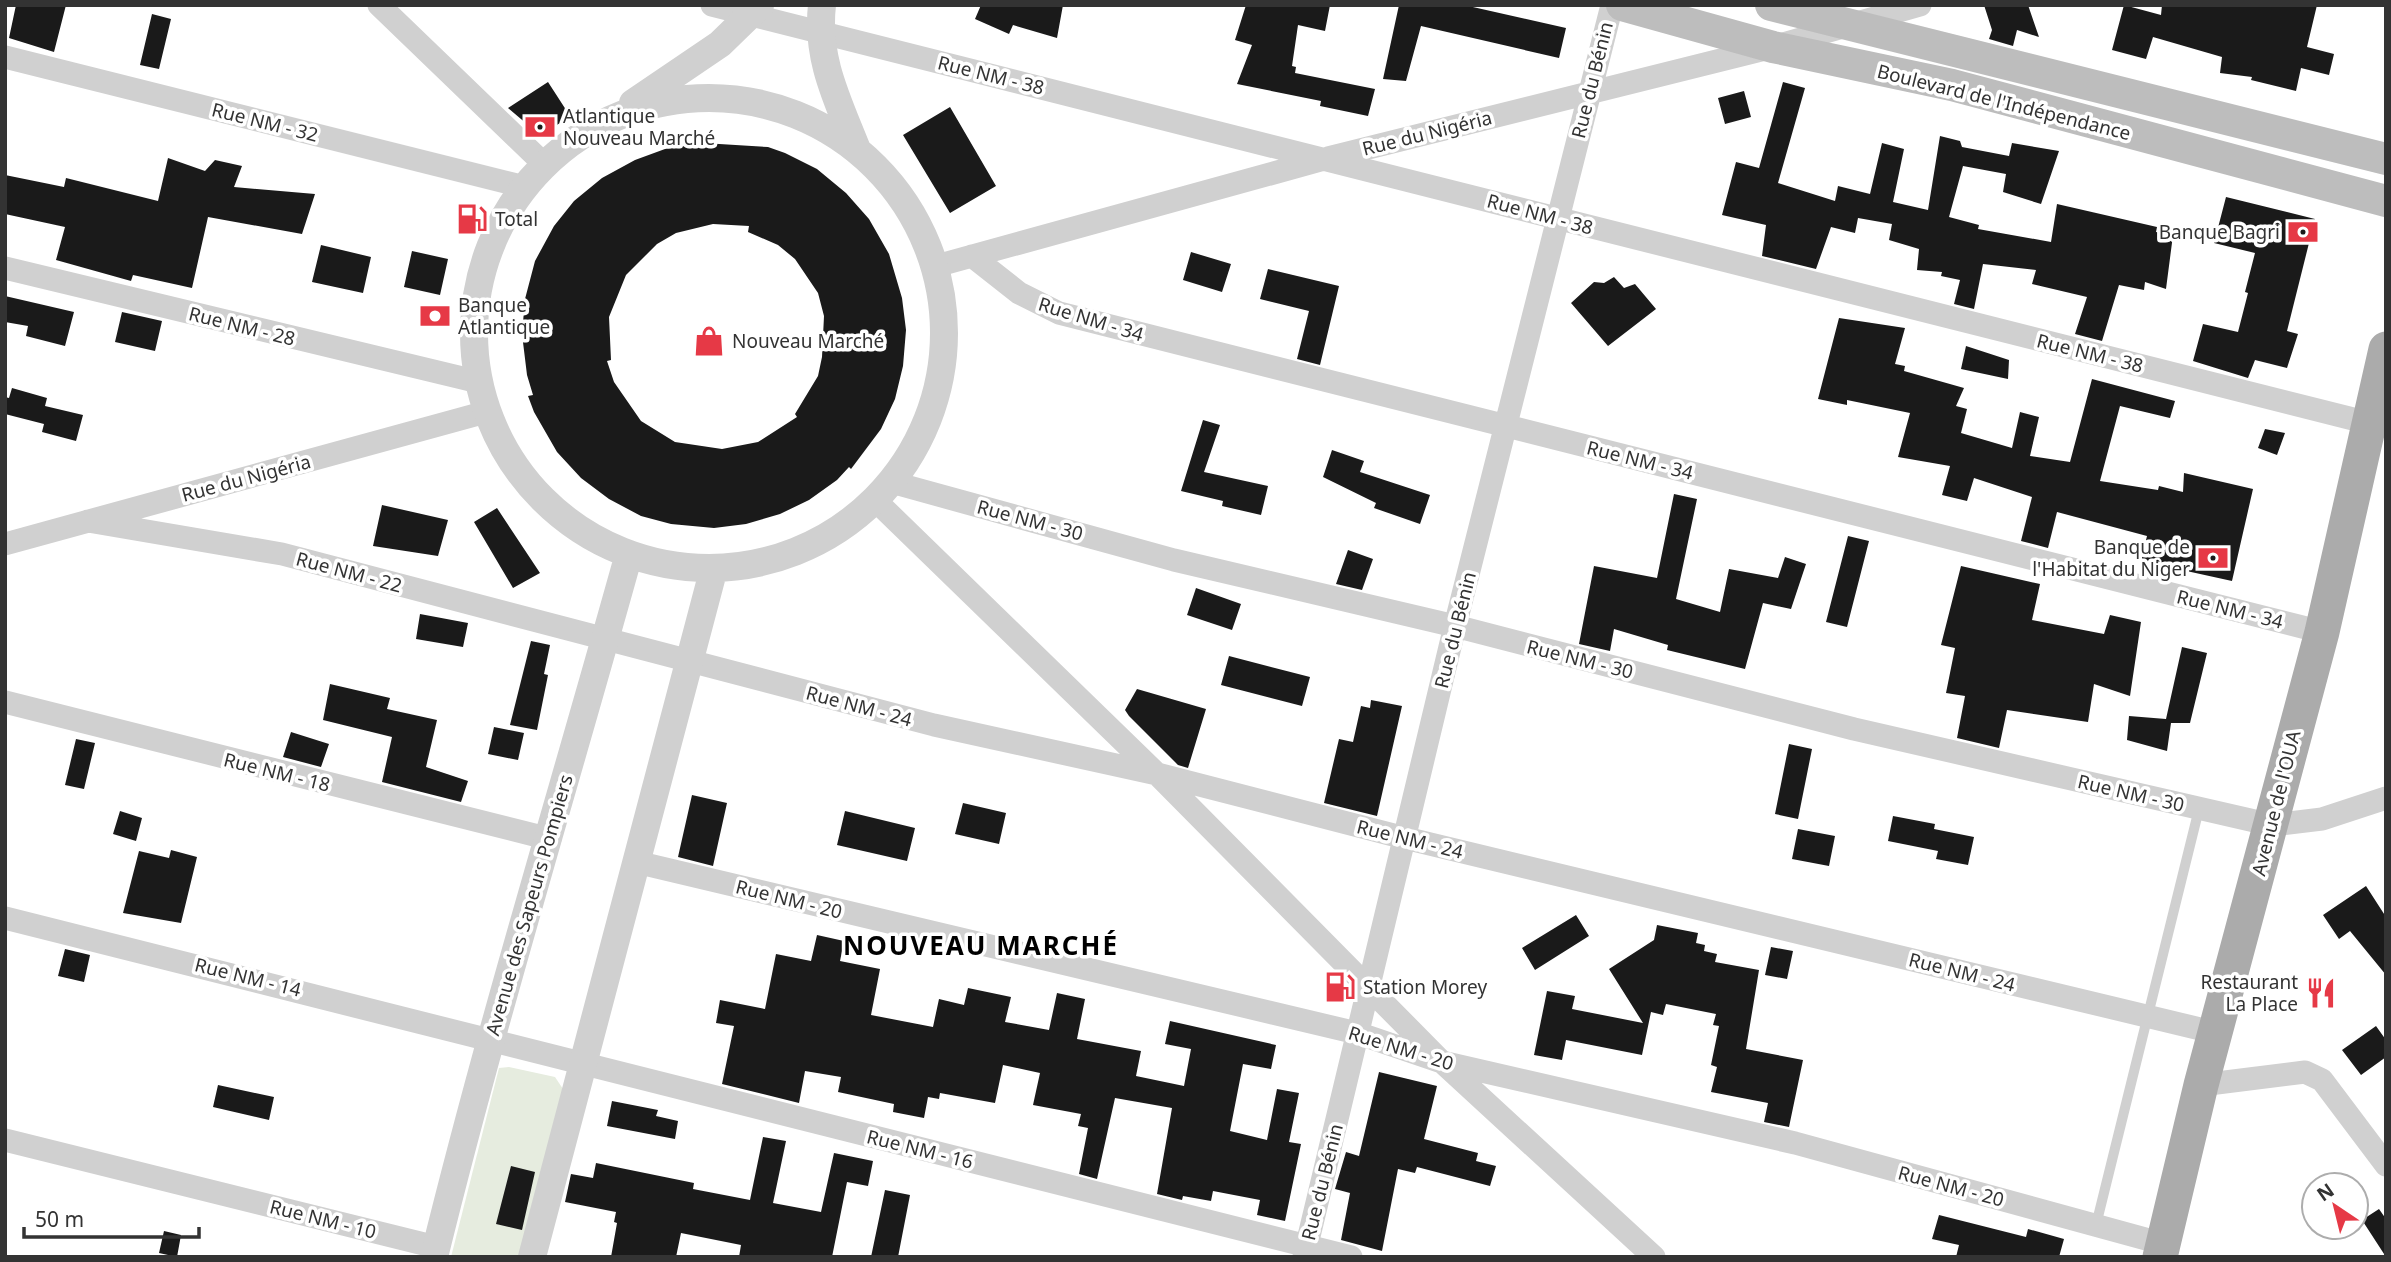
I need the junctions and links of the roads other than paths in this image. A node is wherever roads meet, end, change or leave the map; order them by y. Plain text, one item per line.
1 (379, 5) edge
2 (712, 5) edge
3 (822, 5) edge
4 (1612, 5) edge
5 (1622, 5) edge
6 (1772, 5) edge
7 (1920, 5) edge
8 (756, 10) edge
9 (1849, 26) junction
10 (819, 33) junction
11 (1773, 47) junction
12 (5, 57) edge
13 (1590, 91) junction
14 (603, 123) junction
15 (856, 147) junction
16 (1328, 158) junction
17 (2386, 159) edge
18 (545, 165) junction
19 (525, 187) junction
20 (2386, 201) edge
21 (1556, 219) junction
22 (972, 256) junction
23 (936, 266) junction
24 (5, 268) edge
25 (2386, 349) edge
26 (479, 382) junction
27 (486, 412) junction
28 (2369, 423) junction
29 (1504, 426) junction
30 (883, 491) junction
31 (88, 521) junction
32 (5, 544) edge
33 (629, 554) junction
34 (713, 568) junction
35 (1455, 626) junction
36 (2322, 632) junction
37 (605, 640) junction
38 (689, 661) junction
39 (5, 702) edge
40 (1157, 774) junction
41 (2386, 798) edge
42 (2199, 808) junction
43 (2272, 825) junction
44 (1405, 838) junction
45 (550, 839) junction
46 (635, 862) junction
47 (5, 918) edge
48 (1368, 987) junction
49 (2150, 1017) junction
50 (1357, 1033) junction
51 (2217, 1033) junction
52 (490, 1038) junction
53 (1442, 1062) junction
54 (583, 1064) junction
55 (2202, 1084) junction
56 (5, 1140) edge
57 (2382, 1150) edge
58 (2096, 1226) junction
59 (2162, 1250) edge
60 (435, 1252) edge
61 (1305, 1252) edge
62 (532, 1257) edge
63 (1351, 1257) edge
64 (1654, 1257) edge

1 - 18 street
2 - 8 street, Rue NM - 38
3 - 10 street
4 - 13 street, Rue du Bénin
5 - 11 main road, Boulevard de l'Indépendance
6 - 9 main road, Boulevard de l'Indépendance
7 - 9 street, Rue du Nigéria
8 - 10 street, Rue NM - 38
8 - 14 street
9 - 11 street, Rue du Nigéria
9 - 17 main road, Boulevard de l'Indépendance
10 - 15 street
10 - 16 street, Rue NM - 38
11 - 13 street, Rue du Nigéria
11 - 20 main road, Boulevard de l'Indépendance
12 - 19 street, Rue NM - 32
13 - 16 street, Rue du Nigéria
13 - 21 street, Rue du Bénin
14 - 15 street
14 - 18 street
15 - 23 street
16 - 21 street, Rue NM - 38
16 - 22 street, Rue du Nigéria
18 - 19 street
19 - 26 street
21 - 28 street, Rue NM - 38
21 - 29 street, Rue du Bénin
22 - 23 street, Rue du Nigéria
22 - 29 street, Rue NM - 34
23 - 30 street
24 - 26 street, Rue NM - 28
25 - 28 main road, Avenue de l'OUA
26 - 27 street
27 - 31 street, Rue du Nigéria
27 - 33 street
28 - 36 main road, Avenue de l'OUA
29 - 35 street, Rue du Bénin
29 - 36 street, Rue NM - 34
30 - 34 street
30 - 35 street, Rue NM - 30
30 - 40 street
31 - 32 street, Rue du Nigéria
31 - 37 street, Rue NM - 22
33 - 34 street
33 - 37 street, Avenue des Sapeurs Pompiers
34 - 38 street
35 - 42 street, Rue NM - 30
35 - 44 street, Rue du Bénin
36 - 43 main road, Avenue de l'OUA
37 - 38 street, Rue NM - 24
37 - 45 street, Avenue des Sapeurs Pompiers
38 - 40 street, Rue NM - 24
38 - 46 street
39 - 45 street, Rue NM - 18
40 - 44 street, Rue NM - 24
40 - 48 street
41 - 43 street, Rue NM - 30
42 - 43 street, Rue NM - 30
42 - 49 lane
43 - 51 main road, Avenue de l'OUA
44 - 48 street, Rue du Bénin
44 - 49 street, Rue NM - 24
45 - 52 street, Avenue des Sapeurs Pompiers
46 - 50 street, Rue NM - 20
46 - 54 street
47 - 52 street, Rue NM - 14
48 - 50 street, Rue du Bénin
48 - 53 street
49 - 51 street, Rue NM - 24
49 - 58 lane
50 - 53 street, Rue NM - 20
50 - 61 street, Rue du Bénin
51 - 55 main road, Avenue de l'OUA
52 - 54 street, Rue NM - 16
52 - 60 street, Avenue des Sapeurs Pompiers
53 - 58 street, Rue NM - 20
53 - 64 street
54 - 61 street, Rue NM - 16
54 - 62 street
55 - 57 street
55 - 59 main road, Avenue de l'OUA
56 - 60 street, Rue NM - 10
58 - 59 street, Rue NM - 20
61 - 63 street, Rue NM - 16

